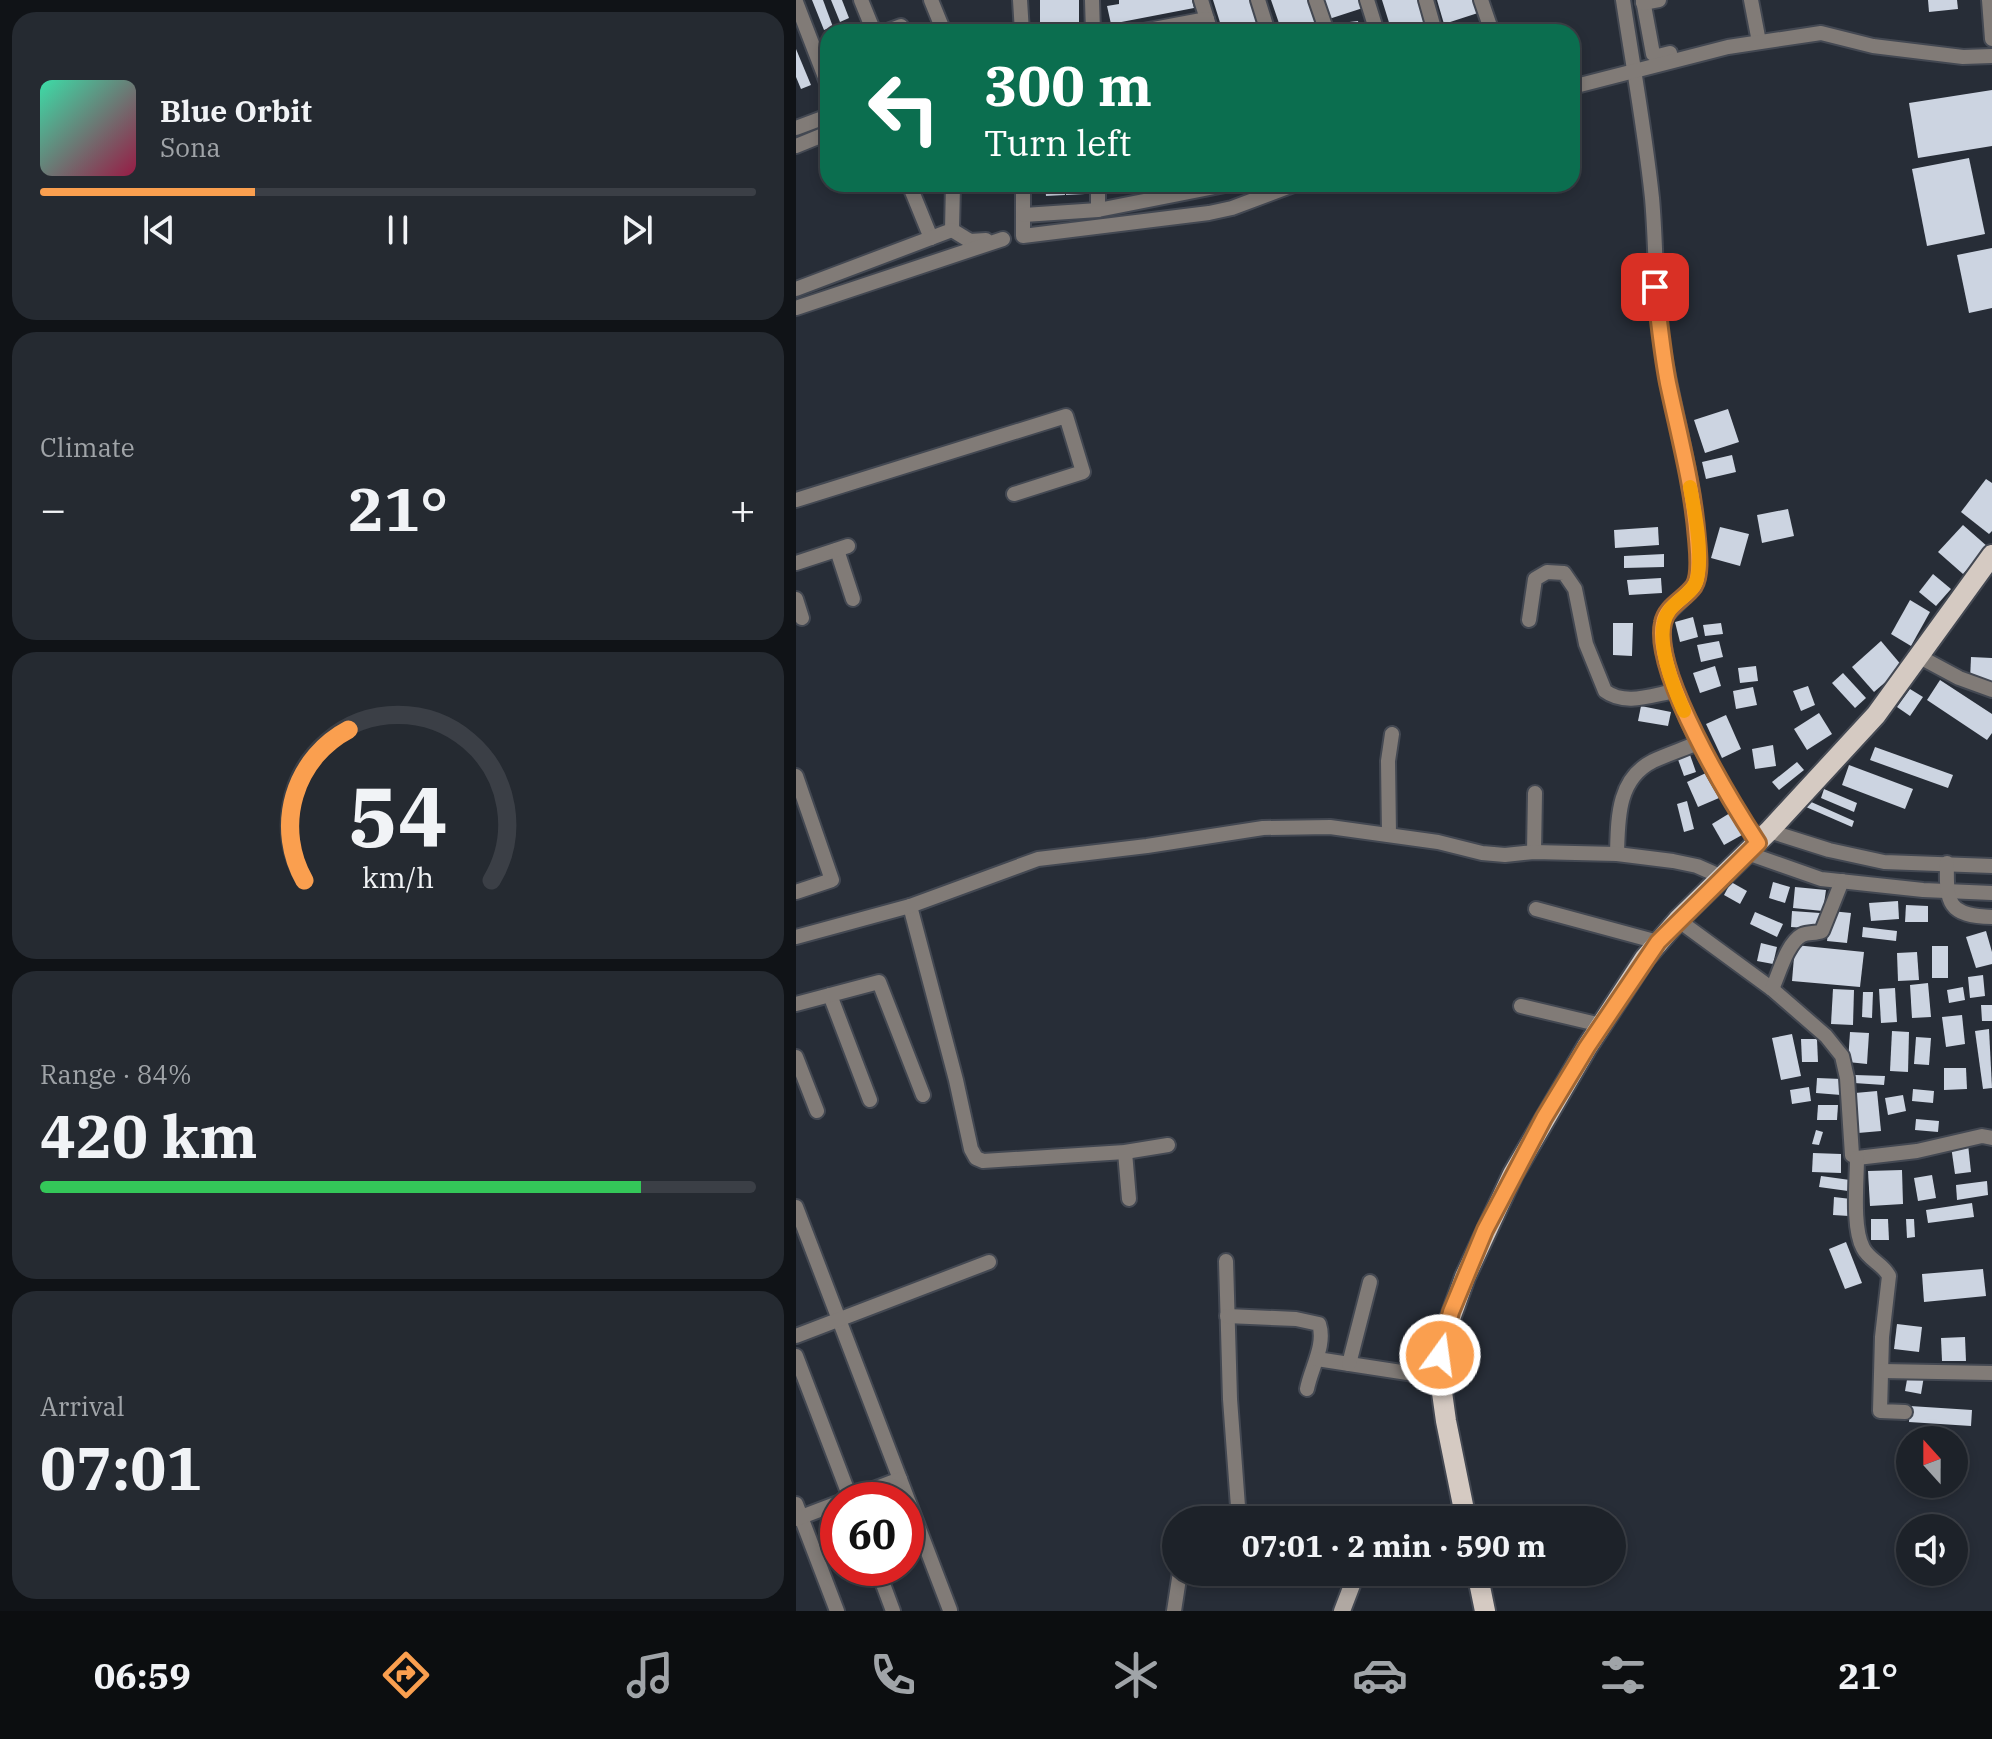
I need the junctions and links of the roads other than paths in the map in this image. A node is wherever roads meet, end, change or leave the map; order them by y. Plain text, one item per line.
1 (861, 0) edge
2 (931, 0) edge
3 (1020, 0) edge
4 (1092, 0) edge
5 (1201, 0) edge
6 (1258, 0) edge
7 (1316, 0) edge
8 (1367, 0) edge
9 (1426, 0) edge
10 (1481, 0) edge
11 (1623, 0) edge
12 (1659, 0) edge
13 (1751, 0) edge
14 (1989, 0) edge
15 (796, 2) edge
16 (1643, 2) edge
17 (871, 24) edge
18 (941, 24) edge
19 (1022, 24) edge
20 (1093, 24) edge
21 (1208, 24) edge
22 (1266, 24) edge
23 (1324, 24) edge
24 (1374, 24) edge
25 (1433, 24) edge
26 (1486, 24) edge
27 (1816, 24) dead end
28 (1758, 38) junction
29 (1992, 39) edge
30 (820, 50) edge
31 (1992, 56) edge
32 (1634, 69) junction
33 (1580, 85) edge
34 (820, 119) edge
35 (796, 128) edge
36 (820, 136) edge
37 (796, 146) edge
38 (912, 192) edge
39 (953, 192) edge
40 (1023, 192) edge
41 (1098, 192) edge
42 (1189, 192) edge
43 (1259, 192) edge
44 (1098, 210) junction
45 (1024, 215) junction
46 (952, 230) junction
47 (1023, 236) junction
48 (931, 238) junction
49 (1003, 239) junction
50 (796, 289) edge
51 (796, 308) edge
52 (1014, 494) dead end
53 (797, 499) edge
54 (1992, 555) edge
55 (796, 563) edge
56 (796, 599) edge
57 (853, 599) dead end
58 (802, 618) dead end
59 (1529, 620) dead end
60 (1920, 657) junction
61 (1992, 690) edge
62 (1675, 691) junction
63 (1392, 734) dead end
64 (1700, 742) junction
65 (796, 776) edge
66 (1535, 793) dead end
67 (1389, 835) junction
68 (1758, 842) junction
69 (1534, 852) junction
70 (1617, 854) junction
71 (1947, 863) junction
72 (1992, 866) edge
73 (1722, 877) junction
74 (1842, 881) junction
75 (1946, 891) junction
76 (796, 892) edge
77 (1992, 893) edge
78 (910, 906) junction
79 (1536, 909) dead end
80 (1992, 917) edge
81 (1678, 920) junction
82 (796, 937) edge
83 (1658, 942) junction
84 (1772, 989) junction
85 (830, 995) junction
86 (796, 1004) edge
87 (1521, 1006) dead end
88 (1601, 1025) junction
89 (796, 1057) edge
90 (923, 1095) dead end
91 (870, 1100) dead end
92 (817, 1111) dead end
93 (1992, 1138) edge
94 (1168, 1145) dead end
95 (1125, 1152) junction
96 (1857, 1158) junction
97 (1129, 1199) dead end
98 (796, 1207) edge
99 (1226, 1261) dead end
100 (989, 1262) dead end
101 (1370, 1282) dead end
102 (1227, 1316) junction
103 (839, 1319) junction
104 (796, 1336) edge
105 (796, 1356) edge
106 (1317, 1359) junction
107 (1349, 1364) junction
108 (1882, 1371) junction
109 (1992, 1373) edge
110 (1440, 1378) junction
111 (1307, 1389) dead end
112 (1905, 1412) dead end
113 (900, 1479) junction
114 (840, 1482) edge
115 (892, 1482) edge
116 (1238, 1506) edge
117 (1463, 1506) edge
118 (820, 1507) edge
119 (798, 1513) edge
120 (884, 1586) edge
121 (1178, 1586) edge
122 (1352, 1586) edge
123 (1480, 1586) edge
124 (950, 1610) edge
125 (837, 1611) edge
126 (893, 1611) edge
127 (1174, 1611) edge
128 (1342, 1611) edge
129 (1485, 1611) edge

1 - 17 street
2 - 18 street
3 - 19 street
4 - 20 street
5 - 21 street
6 - 22 street
7 - 23 street
8 - 24 street
9 - 25 street
10 - 26 street
11 - 32 street
12 - 16 street
13 - 28 street
14 - 29 street
15 - 30 street
16 - 28 street
27 - 28 street
28 - 31 street
28 - 32 street
32 - 33 street
32 - 62 street
34 - 35 street
36 - 37 street
38 - 48 street
39 - 46 street
40 - 45 street
41 - 44 street
42 - 44 street
43 - 47 street
44 - 45 street
45 - 47 street
46 - 48 street
46 - 49 street
47 - 49 street
48 - 50 street
49 - 51 street
52 - 53 street
54 - 60 main road
55 - 57 street
56 - 58 street
59 - 62 street
60 - 61 street
60 - 68 main road
62 - 64 street
63 - 67 street
64 - 68 street
64 - 70 street
65 - 76 street
66 - 69 street
67 - 69 street
67 - 78 street
68 - 71 street
68 - 73 main road
68 - 74 street
69 - 70 street
70 - 73 street
71 - 72 street
71 - 75 street
73 - 81 main road
74 - 75 street
74 - 84 street
75 - 77 street
75 - 80 street
78 - 82 street
78 - 95 street
79 - 83 street
81 - 83 main road
81 - 84 street
83 - 88 main road
84 - 96 street
85 - 86 street
85 - 90 street
85 - 91 street
87 - 88 street
88 - 110 main road
89 - 92 street
93 - 96 street
94 - 95 street
95 - 97 street
96 - 108 street
98 - 103 street
99 - 102 street
100 - 103 street
101 - 107 street
102 - 106 street
102 - 116 street
103 - 104 street
103 - 113 street
105 - 114 street
106 - 107 street
106 - 111 street
107 - 110 street
108 - 109 street
108 - 112 street
110 - 117 main road
113 - 115 street
113 - 124 street
118 - 119 street
119 - 125 street
120 - 126 street
121 - 127 street
122 - 128 street
123 - 129 main road

